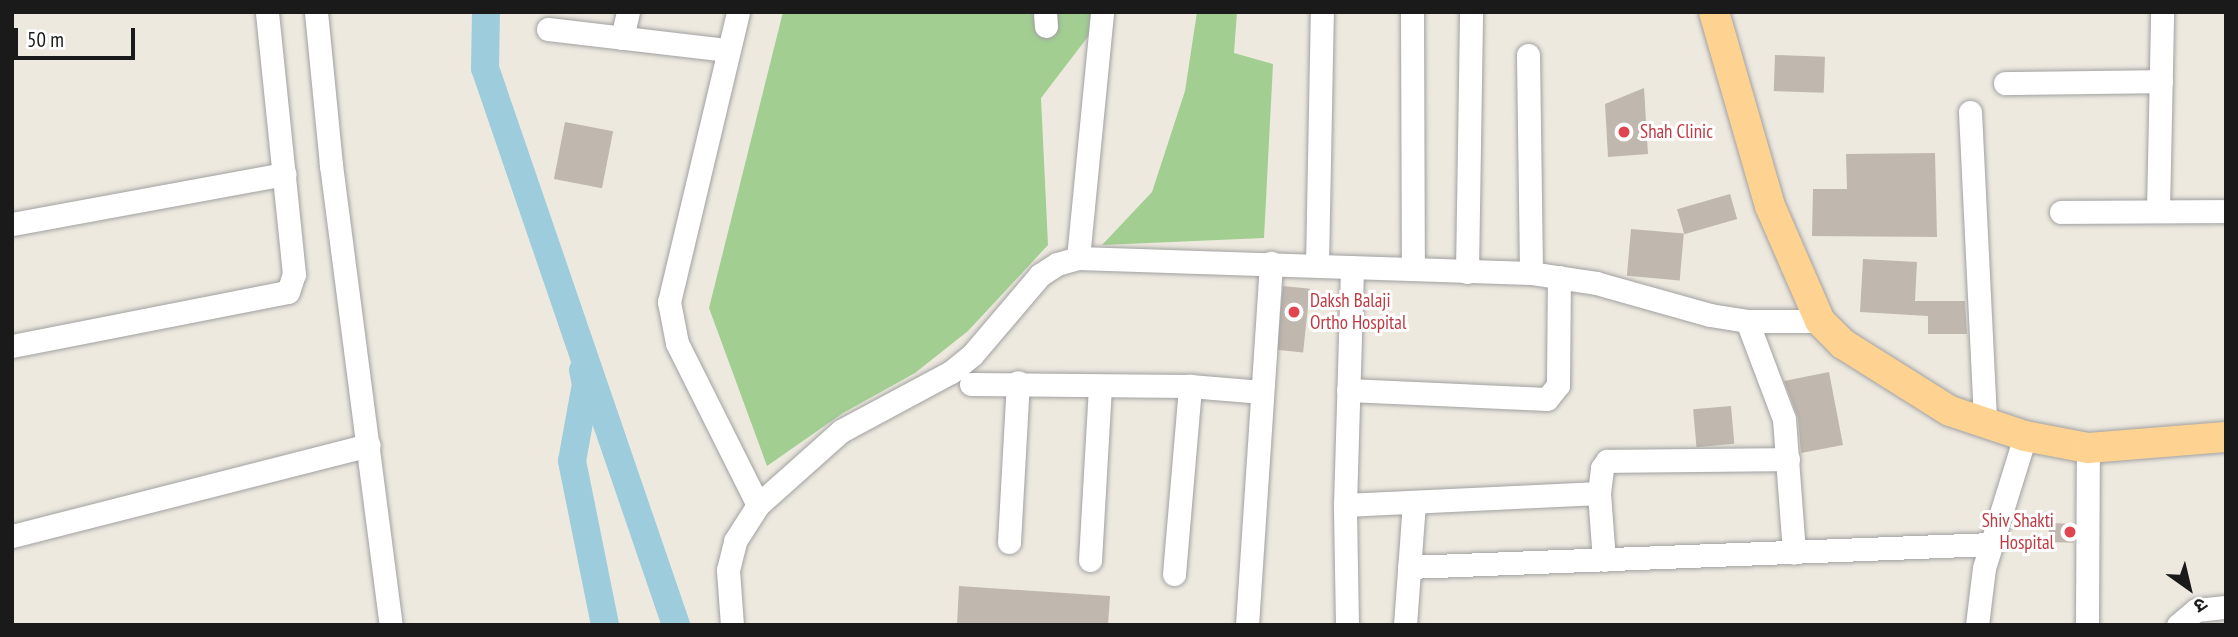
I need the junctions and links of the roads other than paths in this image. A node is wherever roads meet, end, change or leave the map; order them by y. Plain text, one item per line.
1 (267, 12) edge
2 (317, 12) edge
3 (628, 12) edge
4 (738, 12) edge
5 (1102, 12) edge
6 (1322, 12) edge
7 (1412, 12) edge
8 (1471, 12) edge
9 (1714, 12) edge
10 (2162, 12) edge
11 (548, 29) dead end
12 (622, 38) junction
13 (728, 50) junction
14 (1528, 55) dead end
15 (2161, 81) junction
16 (2006, 83) dead end
17 (1970, 111) dead end
18 (284, 174) junction
19 (2226, 211) edge
20 (2061, 212) dead end
21 (2158, 212) junction
22 (12, 224) edge
23 (1078, 258) junction
24 (1271, 263) junction
25 (1317, 265) junction
26 (1352, 267) junction
27 (1413, 269) junction
28 (1467, 272) junction
29 (1531, 274) junction
30 (1559, 277) junction
31 (1748, 321) junction
32 (1820, 321) junction
33 (12, 346) edge
34 (1018, 382) junction
35 (971, 384) dead end
36 (1100, 386) junction
37 (1190, 386) junction
38 (1348, 390) junction
39 (1262, 392) junction
40 (1985, 422) junction
41 (2025, 436) junction
42 (2226, 437) edge
43 (369, 445) junction
44 (2088, 447) junction
45 (1788, 459) junction
46 (1599, 493) junction
47 (1413, 502) junction
48 (758, 505) junction
49 (1345, 505) junction
50 (12, 536) edge
51 (1009, 542) dead end
52 (1992, 544) junction
53 (1794, 553) junction
54 (1090, 559) dead end
55 (1605, 559) junction
56 (1409, 567) junction
57 (1174, 574) dead end
58 (2226, 607) edge
59 (727, 623) edge
60 (391, 625) edge
61 (1247, 625) edge
62 (1347, 625) edge
63 (1405, 625) edge
64 (1977, 625) edge
65 (2087, 625) edge
66 (2178, 625) edge

1 - 18 street
2 - 43 street
3 - 12 street
4 - 13 street
5 - 23 street
6 - 25 street
7 - 27 street
8 - 28 street
9 - 32 main road
10 - 15 street
11 - 12 street
12 - 13 street
13 - 48 street
14 - 29 street
15 - 16 street
15 - 21 street
17 - 40 street
18 - 22 street
18 - 33 street
19 - 21 street
20 - 21 street
23 - 24 street
23 - 48 street
24 - 25 street
24 - 39 street
25 - 26 street
26 - 27 street
26 - 38 street
27 - 28 street
28 - 29 street
29 - 30 street
30 - 31 street
30 - 38 street
31 - 32 street
31 - 45 street
32 - 40 main road
34 - 35 street
34 - 36 street
34 - 51 street
36 - 37 street
36 - 54 street
37 - 39 street
37 - 57 street
38 - 49 street
39 - 61 street
40 - 41 main road
41 - 44 main road
41 - 52 street
42 - 44 main road
43 - 50 street
43 - 60 street
44 - 65 street
45 - 46 street
45 - 53 street
46 - 47 street
46 - 55 street
47 - 49 street
47 - 56 street
48 - 59 street
49 - 62 street
52 - 53 street
52 - 64 street
53 - 55 street
55 - 56 street
56 - 63 street
58 - 66 street

